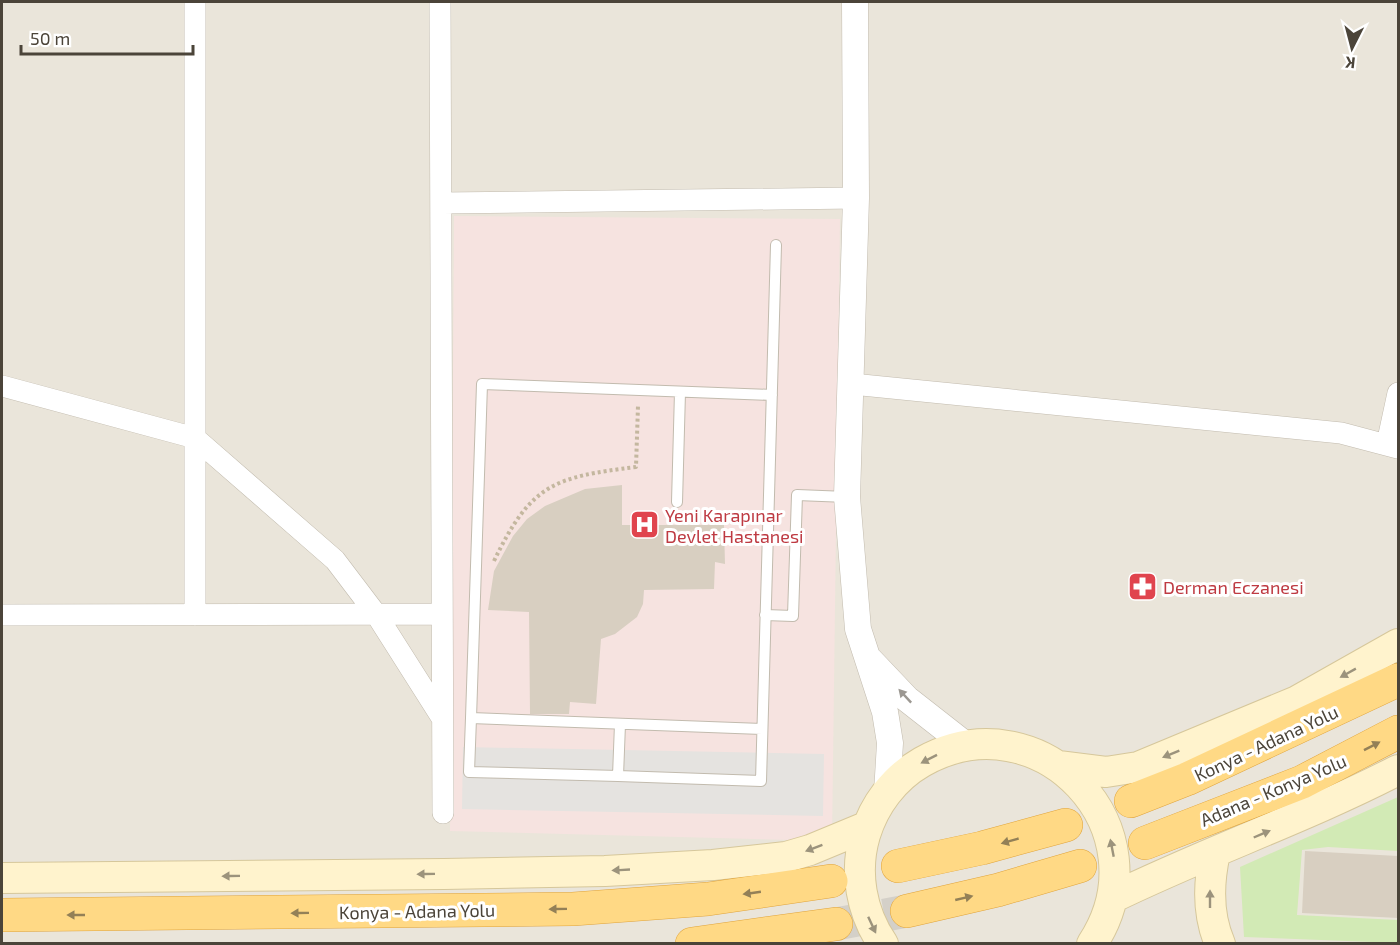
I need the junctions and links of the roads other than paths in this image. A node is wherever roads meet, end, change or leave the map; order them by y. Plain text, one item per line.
1 (195, 2) edge
2 (440, 2) edge
3 (855, 2) edge
4 (856, 198) junction
5 (443, 203) junction
6 (776, 245) dead end
7 (852, 384) junction
8 (2, 386) edge
9 (680, 392) junction
10 (1398, 393) edge
11 (772, 395) junction
12 (195, 438) junction
13 (1393, 446) edge
14 (847, 497) junction
15 (677, 502) dead end
16 (376, 614) junction
17 (442, 614) junction
18 (2, 615) edge
19 (195, 615) junction
20 (765, 615) junction
21 (1398, 644) edge
22 (870, 660) junction
23 (1398, 681) edge
24 (471, 718) junction
25 (442, 719) junction
26 (620, 724) junction
27 (762, 729) junction
28 (1398, 732) edge
29 (967, 746) junction
30 (1058, 766) junction
31 (1398, 770) edge
32 (618, 776) junction
33 (887, 793) junction
34 (1131, 801) dead end
35 (443, 813) dead end
36 (1066, 825) dead end
37 (868, 826) junction
38 (1145, 843) dead end
39 (1215, 853) junction
40 (898, 866) dead end
41 (1080, 866) dead end
42 (3, 876) edge
43 (831, 881) dead end
44 (907, 911) tunnel mouth
45 (2, 915) edge
46 (1111, 919) edge
47 (836, 924) tunnel mouth
48 (692, 944) edge
49 (883, 944) edge
50 (1092, 944) edge
51 (1220, 944) edge

1 - 12 street
2 - 5 street
3 - 4 street
4 - 5 street
4 - 7 street
5 - 17 street
6 - 11 lane
7 - 13 street
7 - 14 street
8 - 12 street
9 - 11 lane
9 - 15 lane
9 - 24 lane
10 - 13 street
11 - 20 lane
12 - 16 street
12 - 19 street
14 - 20 lane
14 - 22 street
16 - 17 street
16 - 19 street
16 - 25 street
17 - 25 street
18 - 19 street
20 - 27 lane
21 -> 30 main road
29 -> 22 street
22 - 33 street
23 - 34 highway, Konya - Adana Yolu
24 - 26 lane
24 - 32 lane
25 - 35 street
26 - 27 lane
26 - 32 lane
27 - 32 lane
38 -> 28 highway, Adana - Konya Yolu
29 - 30 main road
29 -> 33 main road
46 -> 30 main road
39 -> 31 main road
33 - 37 main road
36 -> 40 highway
37 -> 42 main road
37 -> 49 main road
39 - 46 main road
51 -> 39 main road
44 -> 41 highway
43 -> 45 highway, Konya - Adana Yolu
46 - 50 main road
47 - 48 highway

